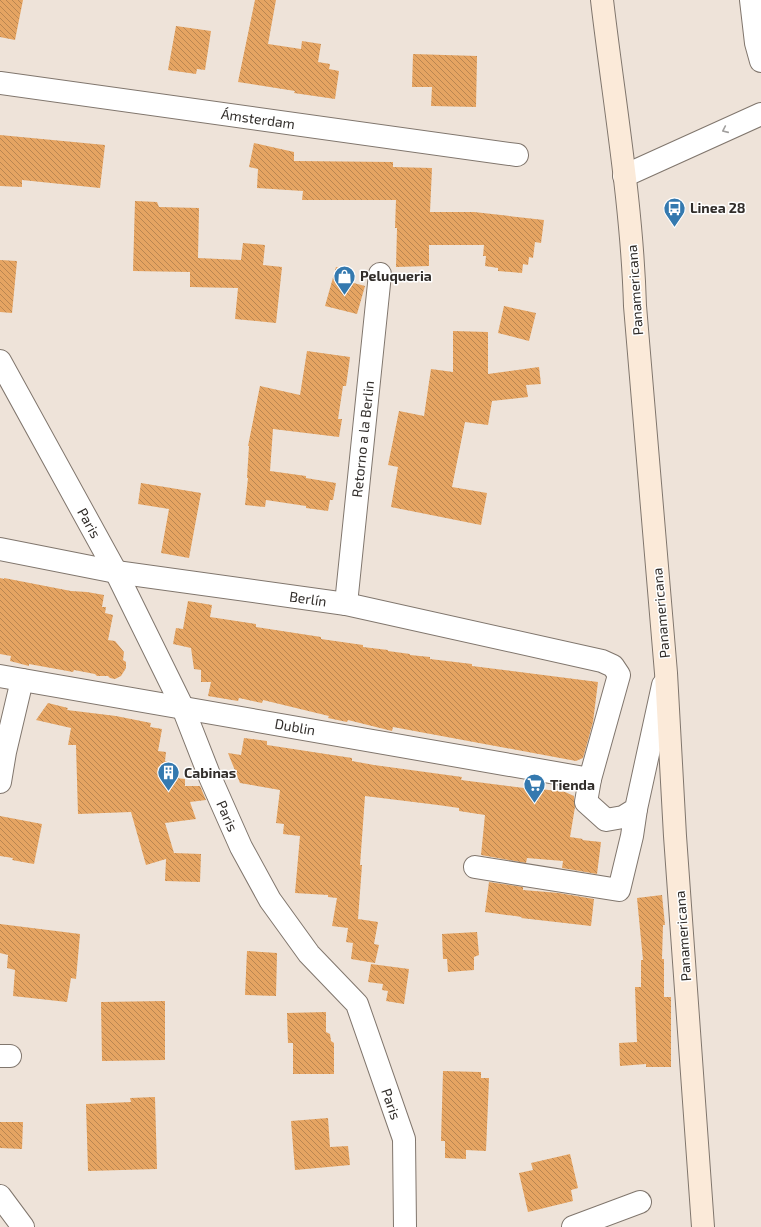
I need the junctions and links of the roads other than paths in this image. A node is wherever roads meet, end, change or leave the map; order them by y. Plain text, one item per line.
1 (602, 0) edge
2 (751, 0) edge
3 (761, 61) edge
4 (0, 83) edge
5 (761, 114) edge
6 (517, 155) dead end
7 (624, 176) junction
8 (380, 274) dead end
9 (0, 361) edge
10 (0, 548) edge
11 (116, 572) junction
12 (346, 604) junction
13 (666, 674) junction
14 (0, 676) edge
15 (22, 680) junction
16 (183, 708) junction
17 (590, 779) junction
18 (0, 782) edge
19 (636, 809) junction
20 (475, 867) dead end
21 (0, 1196) edge
22 (640, 1202) dead end
23 (23, 1227) edge
24 (405, 1227) edge
25 (573, 1227) edge
26 (703, 1227) edge

1 - 7 main road, Panamericana
2 - 3 street
4 - 6 street, Ámsterdam
5 -> 7 street
7 - 13 main road, Panamericana
8 - 12 street, Retorno a la Berlin
9 - 11 street, Paris
10 - 11 street, Berlín
11 - 12 street, Berlín
11 - 16 street, Paris
12 - 17 street, Berlín
13 - 19 street
13 - 26 main road, Panamericana
14 - 15 street, Dublin
15 - 16 street, Dublin
15 - 18 street
16 - 17 street, Dublin
16 - 24 street, Paris
17 - 19 street
19 - 20 street
21 - 23 street
22 - 25 street

